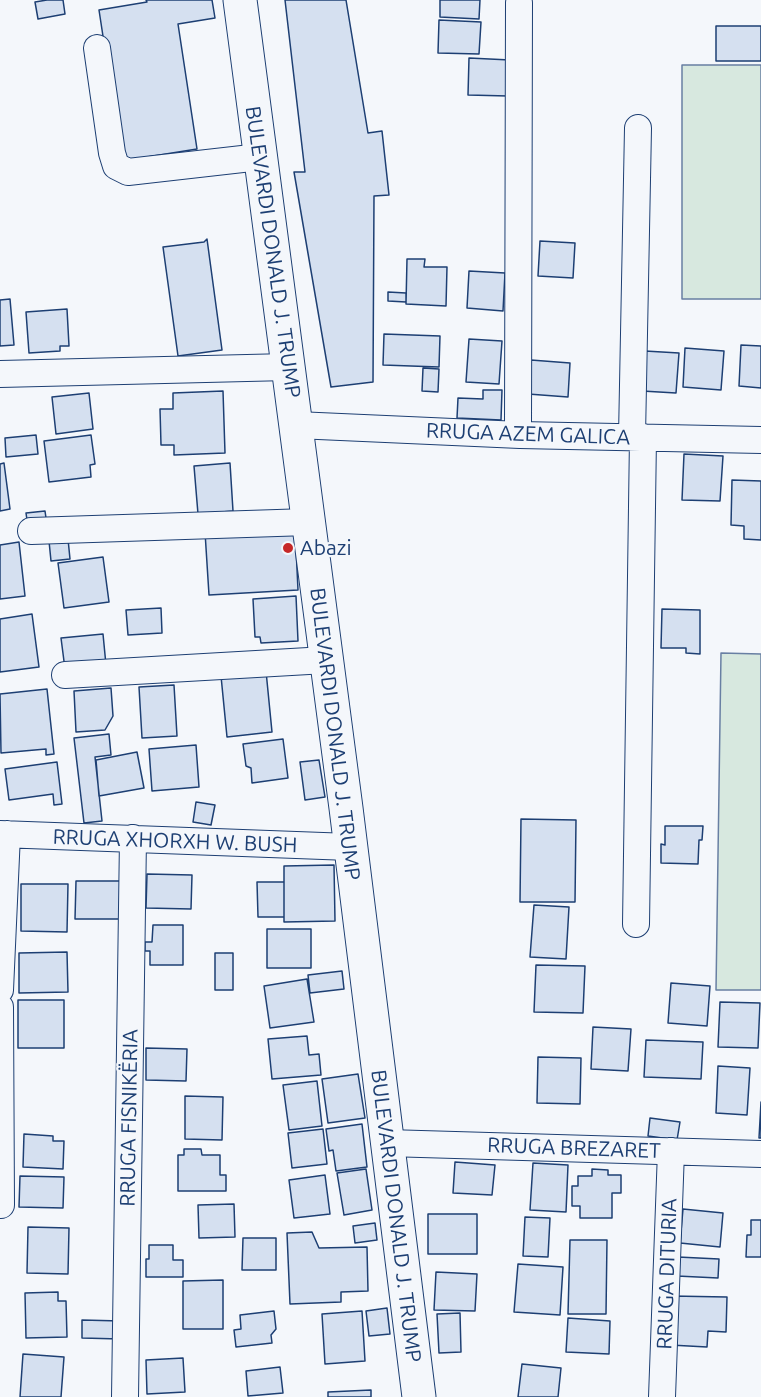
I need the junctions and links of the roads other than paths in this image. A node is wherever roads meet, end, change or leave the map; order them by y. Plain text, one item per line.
1 (240, 0) edge
2 (519, 3) dead end
3 (97, 48) dead end
4 (638, 128) dead end
5 (260, 157) junction
6 (288, 367) junction
7 (0, 374) edge
8 (296, 425) junction
9 (520, 435) junction
10 (638, 436) junction
11 (761, 440) edge
12 (308, 522) junction
13 (31, 531) dead end
14 (326, 660) junction
15 (65, 675) dead end
16 (3, 834) edge
17 (133, 838) junction
18 (350, 847) junction
19 (636, 924) dead end
20 (0, 990) edge
21 (0, 1007) edge
22 (387, 1143) junction
23 (671, 1151) junction
24 (761, 1154) edge
25 (1, 1205) edge
26 (125, 1397) edge
27 (419, 1397) edge
28 (662, 1397) edge

1 - 5 main road, BULEVARDI DONALD J. TRUMP
2 - 9 street
3 - 5 street
4 - 10 street
5 - 6 main road, BULEVARDI DONALD J. TRUMP
6 - 7 street
6 - 8 main road, BULEVARDI DONALD J. TRUMP
8 - 9 street, RRUGA AZEM GALICA
8 - 12 main road, BULEVARDI DONALD J. TRUMP
9 - 10 street, RRUGA AZEM GALICA
10 - 11 street, RRUGA AZEM GALICA
10 - 19 street
12 - 13 street
12 - 14 main road, BULEVARDI DONALD J. TRUMP
14 - 15 street
14 - 18 main road, BULEVARDI DONALD J. TRUMP
16 - 17 street, RRUGA XHORXH W. BUSH
16 - 20 street
17 - 18 street, RRUGA XHORXH W. BUSH
17 - 26 street, RRUGA FISNIKËRIA
18 - 22 main road, BULEVARDI DONALD J. TRUMP
21 - 25 street
22 - 23 street, RRUGA BREZARET
22 - 27 main road, BULEVARDI DONALD J. TRUMP
23 - 24 street, RRUGA BREZARET
23 - 28 street, RRUGA DITURIA

